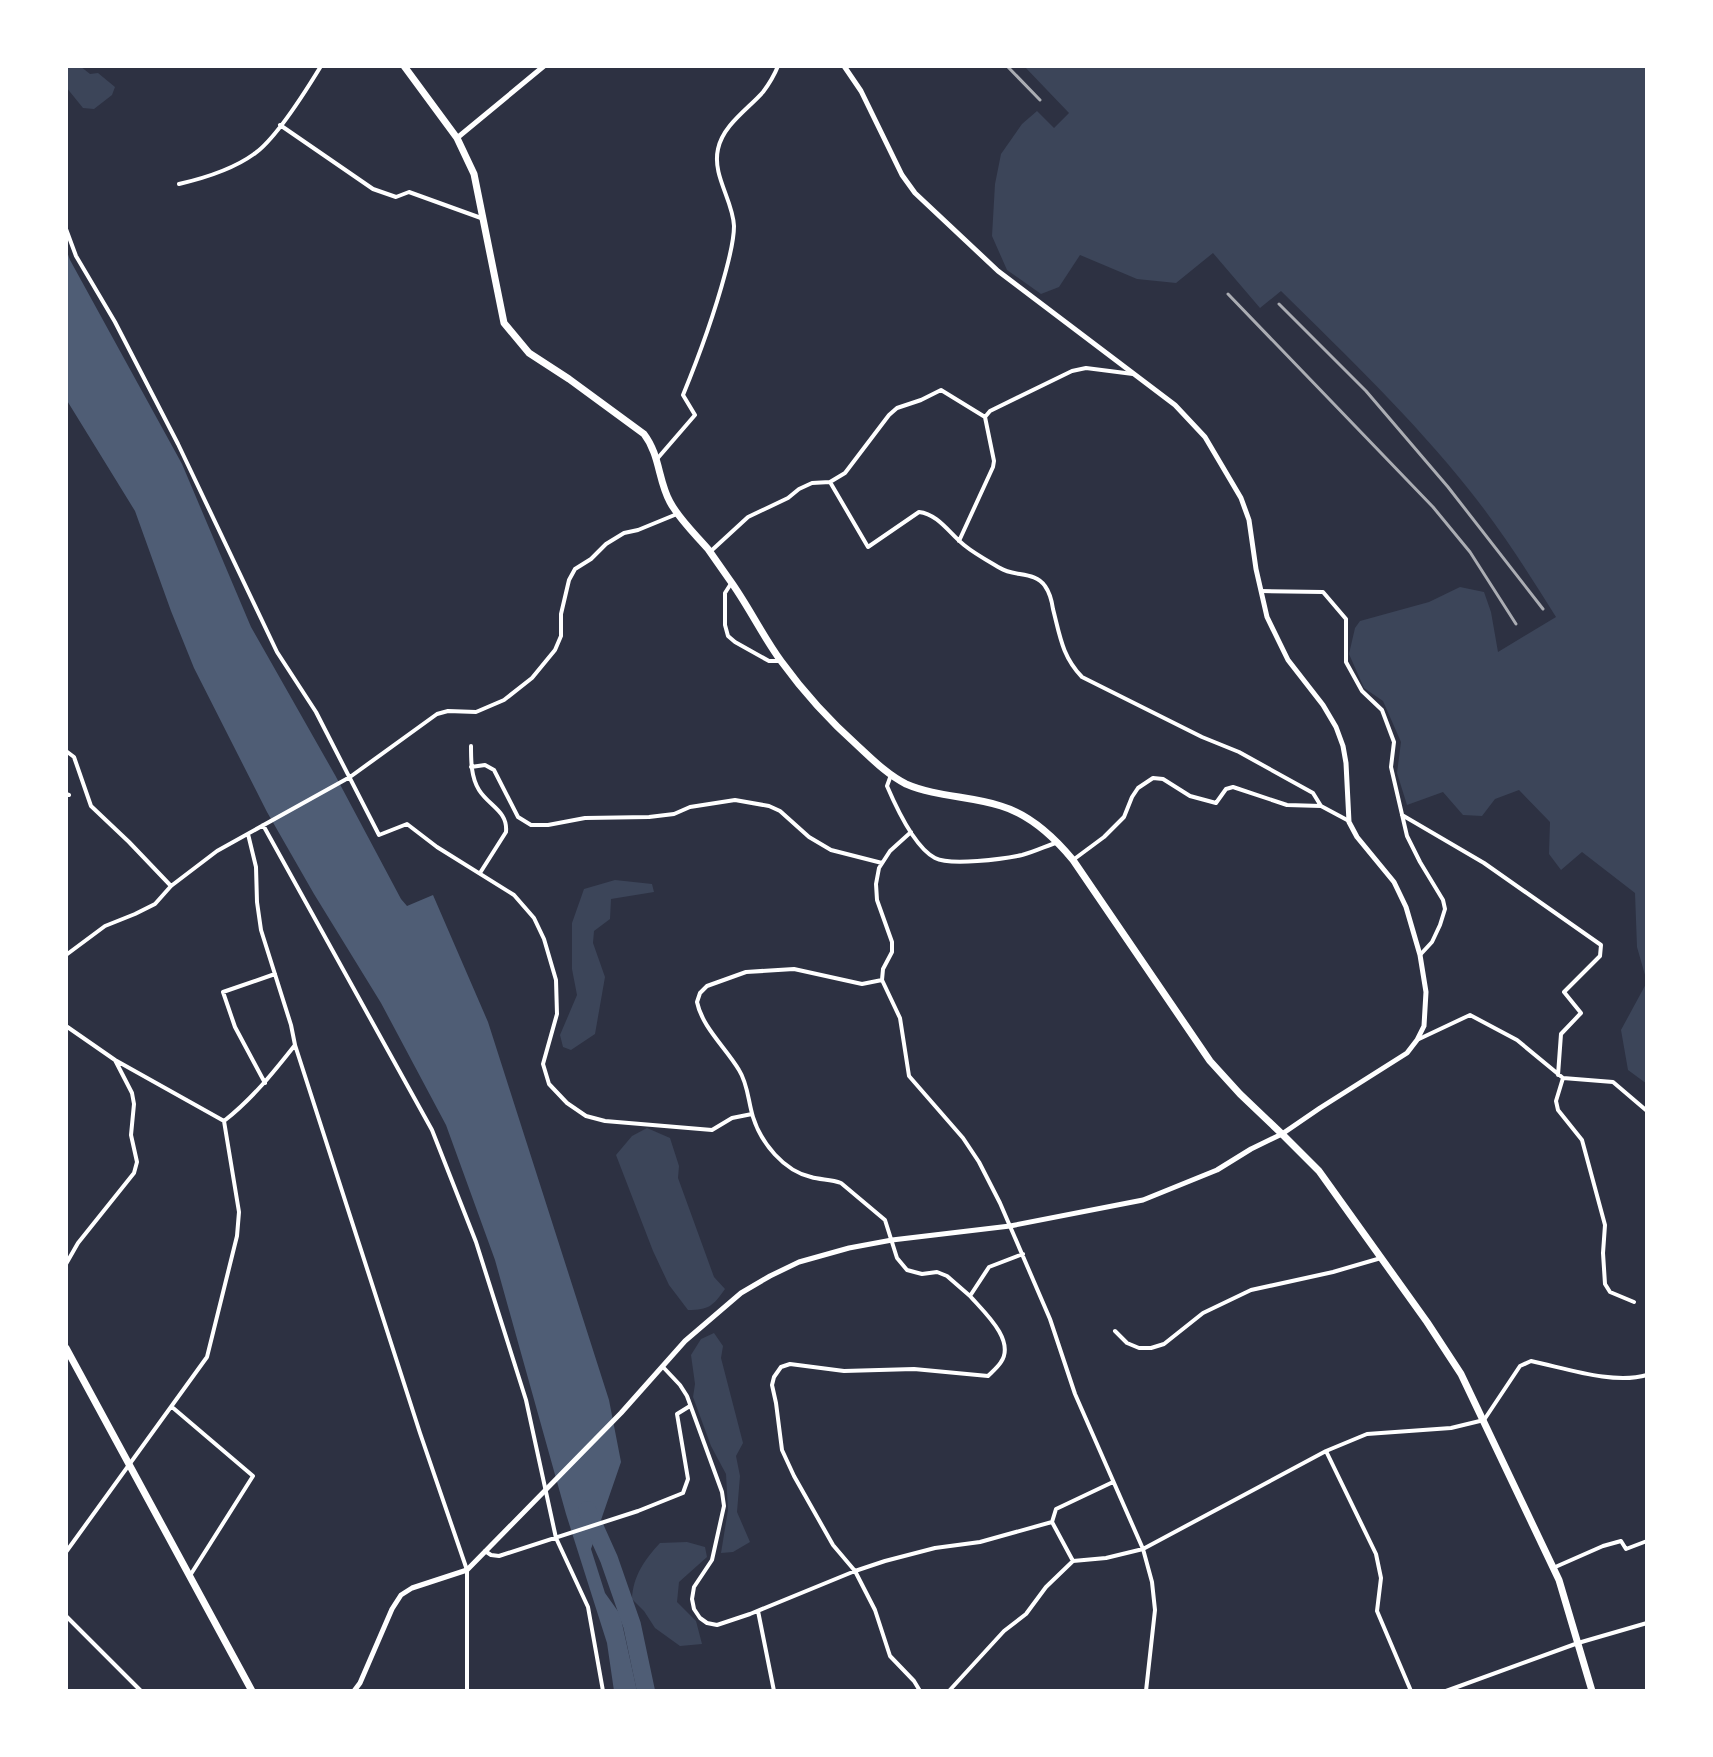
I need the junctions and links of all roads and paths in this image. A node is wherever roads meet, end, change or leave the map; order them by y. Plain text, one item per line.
1 (321, 66) edge
2 (404, 66) edge
3 (544, 66) edge
4 (778, 66) edge
5 (844, 66) edge
6 (280, 125) junction
7 (457, 138) junction
8 (179, 184) dead end
9 (483, 219) junction
10 (66, 229) edge
11 (1133, 374) junction
12 (985, 417) junction
13 (657, 459) junction
14 (830, 482) junction
15 (677, 514) junction
16 (959, 541) junction
17 (710, 552) junction
18 (732, 582) junction
19 (1261, 591) junction
20 (781, 661) junction
21 (471, 746) dead end
22 (66, 751) edge
23 (471, 767) junction
24 (891, 775) junction
25 (350, 777) junction
26 (1321, 806) junction
27 (1402, 815) junction
28 (1349, 822) junction
29 (263, 825) junction
30 (911, 832) junction
31 (248, 834) junction
32 (1058, 842) junction
33 (1073, 860) junction
34 (882, 863) junction
35 (480, 873) junction
36 (171, 886) junction
37 (66, 955) edge
38 (1420, 955) junction
39 (275, 974) junction
40 (882, 980) junction
41 (66, 1026) edge
42 (1417, 1040) junction
43 (295, 1045) junction
44 (115, 1060) junction
45 (1560, 1076) junction
46 (265, 1083) junction
47 (1647, 1111) edge
48 (752, 1114) junction
49 (224, 1121) junction
50 (1282, 1134) junction
51 (1010, 1226) junction
52 (892, 1240) junction
53 (1023, 1254) junction
54 (1381, 1258) junction
55 (66, 1264) edge
56 (970, 1296) junction
57 (1634, 1302) dead end
58 (1115, 1331) dead end
59 (66, 1348) edge
60 (662, 1366) junction
61 (1647, 1375) edge
62 (690, 1406) junction
63 (172, 1407) junction
64 (1484, 1420) junction
65 (1326, 1451) junction
66 (129, 1464) junction
67 (1113, 1482) junction
68 (546, 1490) junction
69 (1052, 1522) junction
70 (557, 1538) junction
71 (1647, 1541) edge
72 (1143, 1549) junction
73 (485, 1551) junction
74 (66, 1552) edge
75 (1073, 1561) junction
76 (1553, 1568) junction
77 (467, 1570) junction
78 (855, 1571) junction
79 (190, 1575) junction
80 (758, 1611) junction
81 (66, 1616) edge
82 (1647, 1623) edge
83 (1578, 1643) junction
84 (141, 1691) edge
85 (252, 1691) edge
86 (354, 1691) edge
87 (467, 1691) edge
88 (603, 1691) edge
89 (774, 1691) edge
90 (920, 1691) edge
91 (949, 1691) edge
92 (1146, 1691) edge
93 (1411, 1691) edge
94 (1446, 1691) edge
95 (1592, 1691) edge

1 - 6 street
2 - 7 main road
3 - 7 street
4 - 13 street
5 - 11 street
6 - 8 street
6 - 9 street
7 - 9 main road
9 - 13 main road
10 - 25 street
11 - 12 street
11 - 19 street
12 - 14 street
12 - 16 street
13 - 15 main road
14 - 16 street
14 - 17 street
15 - 17 main road
15 - 25 street
16 - 26 street
17 - 18 main road
18 - 20 main road
18 - 20 street
19 - 27 street
19 - 28 street
20 - 24 main road
21 - 23 street
22 - 36 street
23 - 34 street
23 - 35 street
24 - 30 street
24 - 32 main road
25 - 29 street
25 - 35 street
26 - 28 street
26 - 33 street
27 - 38 street
27 - 45 street
28 - 38 street
29 - 31 street
29 - 68 street
30 - 32 street
30 - 34 street
31 - 36 street
31 - 39 street
32 - 33 main road
33 - 50 main road
34 - 40 street
35 - 48 street
36 - 37 street
38 - 42 street
39 - 43 street
39 - 46 street
40 - 48 street
40 - 51 street
41 - 44 street
42 - 45 street
42 - 50 street
43 - 46 street
43 - 77 street
44 - 49 street
44 - 55 street
45 - 47 street
45 - 57 street
46 - 49 street
48 - 52 street
49 - 63 street
50 - 51 street
50 - 54 main road
51 - 52 street
51 - 53 street
52 - 56 street
52 - 60 street
53 - 56 street
53 - 67 street
54 - 58 street
54 - 64 main road
56 - 78 street
59 - 66 main road
60 - 62 street
60 - 68 street
61 - 64 street
62 - 70 street
62 - 80 street
63 - 66 street
63 - 79 street
64 - 65 street
64 - 76 main road
65 - 72 street
65 - 93 street
66 - 74 street
66 - 79 main road
67 - 69 street
67 - 72 street
68 - 70 street
68 - 73 street
69 - 75 street
69 - 78 street
70 - 73 street
70 - 88 street
71 - 76 street
72 - 75 street
72 - 92 street
73 - 77 street
75 - 91 street
76 - 83 main road
77 - 86 street
77 - 87 street
78 - 80 street
78 - 90 street
79 - 85 main road
80 - 89 street
81 - 84 street
82 - 83 street
83 - 94 street
83 - 95 main road

